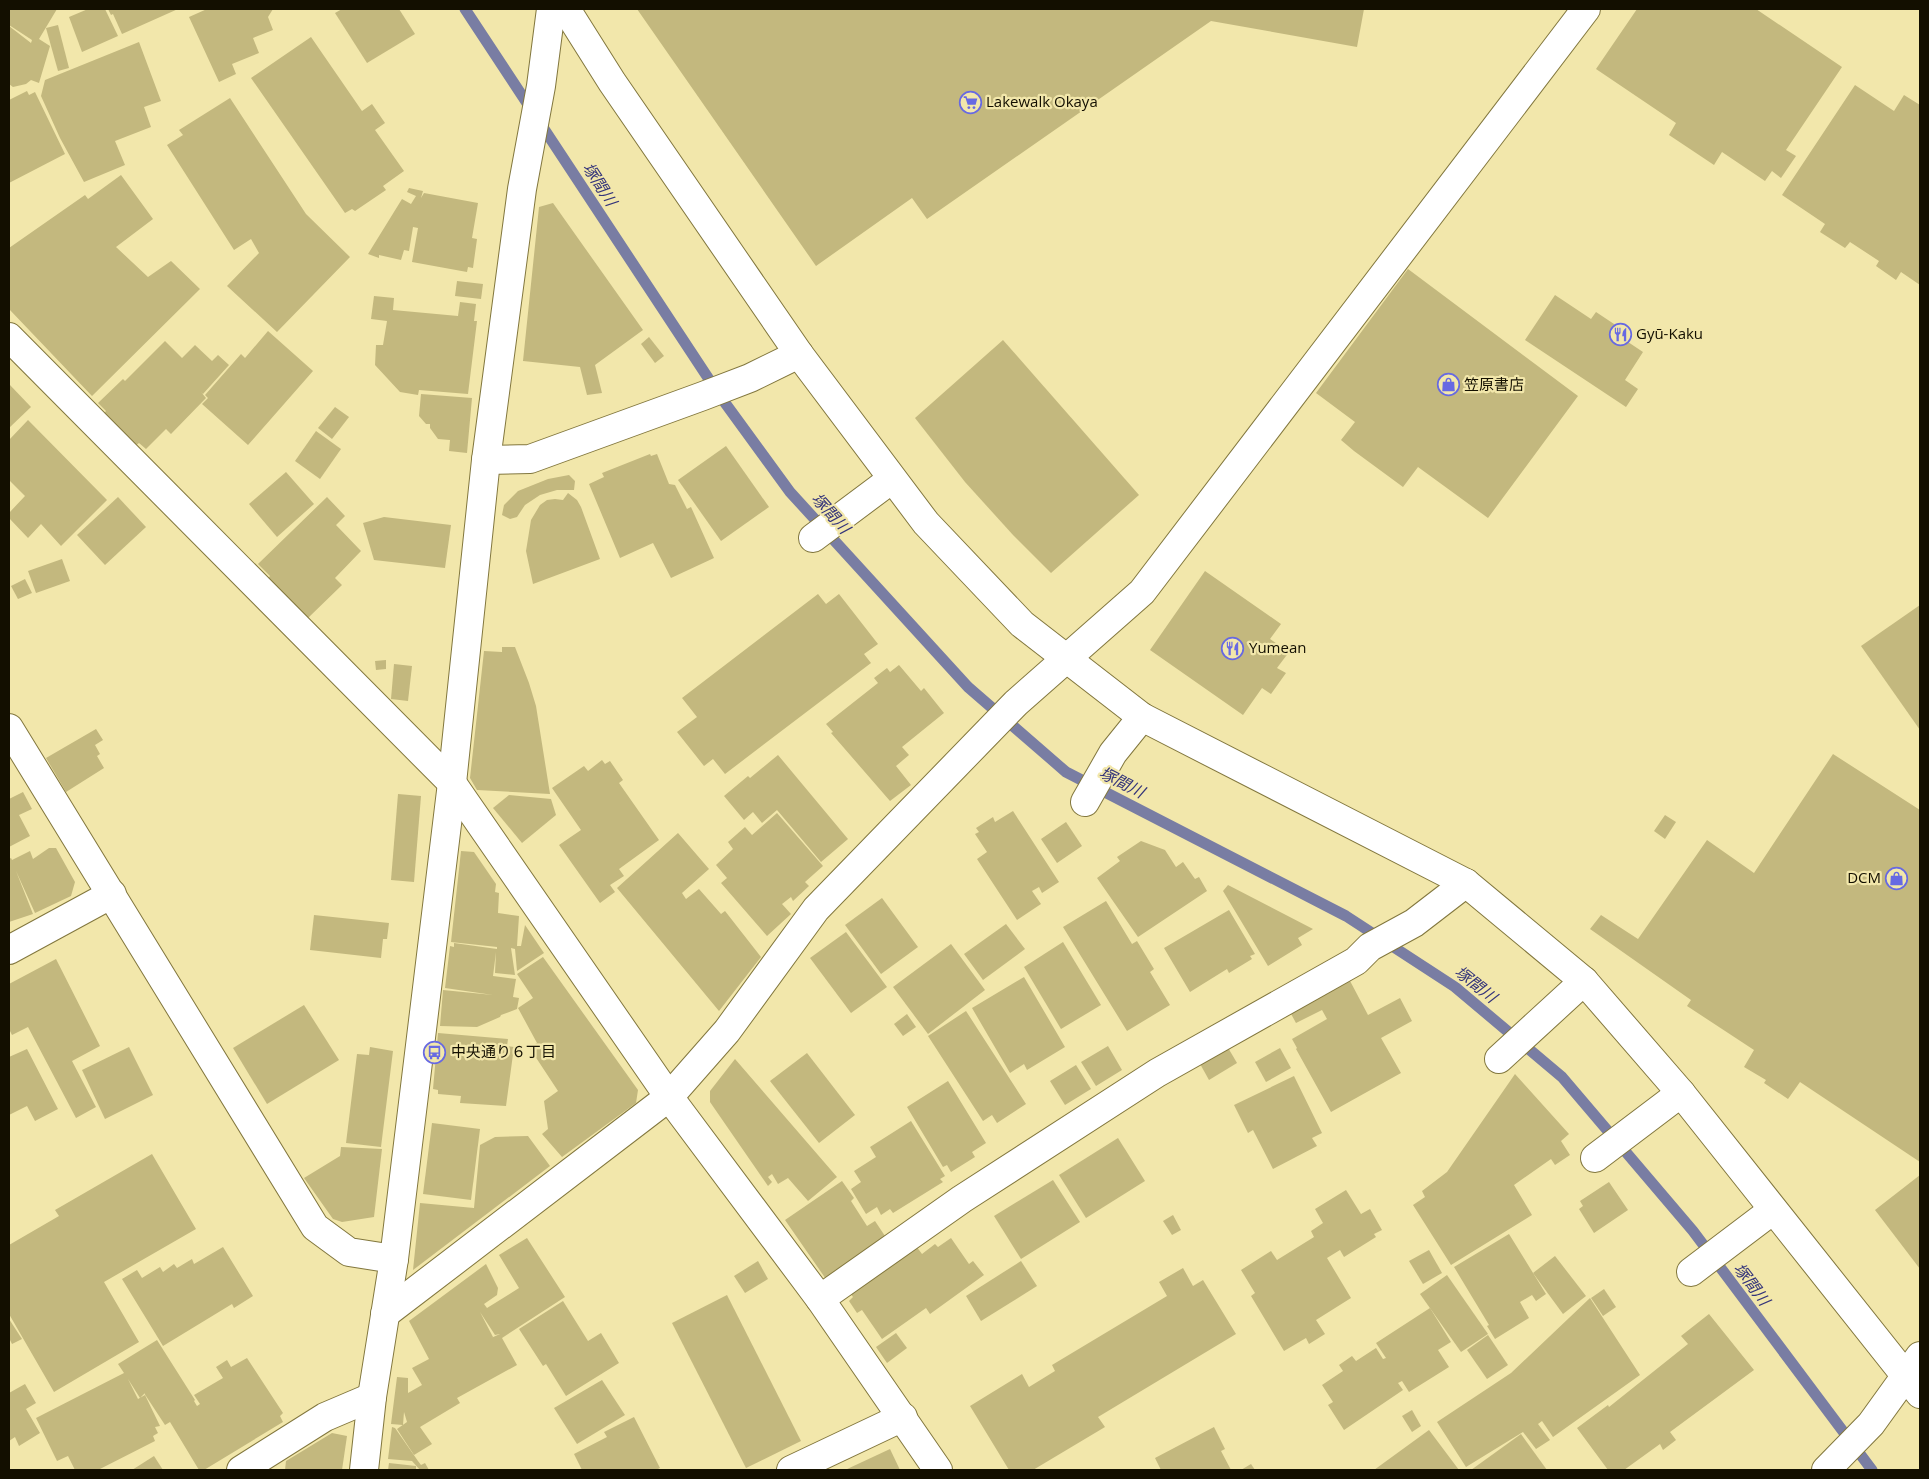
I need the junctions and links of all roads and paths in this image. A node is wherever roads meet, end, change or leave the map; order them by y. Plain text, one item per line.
1 (551, 9) edge
2 (566, 9) edge
3 (1586, 9) edge
4 (9, 337) edge
5 (799, 354) junction
6 (486, 460) junction
7 (892, 479) junction
8 (813, 538) dead end
9 (1067, 660) junction
10 (1142, 717) junction
11 (9, 728) edge
12 (452, 782) junction
13 (1085, 802) dead end
14 (1466, 883) junction
15 (112, 894) junction
16 (9, 950) edge
17 (1584, 981) junction
18 (1499, 1059) dead end
19 (1681, 1093) junction
20 (669, 1097) junction
21 (1595, 1158) dead end
22 (1773, 1210) junction
23 (394, 1259) junction
24 (1691, 1272) dead end
25 (820, 1299) junction
26 (385, 1314) junction
27 (1915, 1375) edge
28 (372, 1397) junction
29 (903, 1417) junction
30 (1832, 1464) edge
31 (241, 1470) edge
32 (364, 1470) edge
33 (791, 1470) edge
34 (938, 1470) edge

1 - 6 street
2 - 5 street
3 - 9 street
4 - 12 street
5 - 6 street
5 - 7 street
6 - 12 street
7 - 8 street
7 - 9 street
9 - 10 street
9 - 20 street
10 - 13 street
10 - 14 street
11 - 15 street
12 - 20 street
12 - 23 street
14 - 17 street
14 - 25 street
15 - 16 street
15 - 23 street
17 - 18 street
17 - 19 street
19 - 21 street
19 - 22 street
20 - 25 street
20 - 26 street
22 - 24 street
22 - 27 street
23 - 26 street
25 - 29 street
26 - 28 street
27 - 30 street
28 - 31 street
28 - 32 street
29 - 33 street
29 - 34 street

